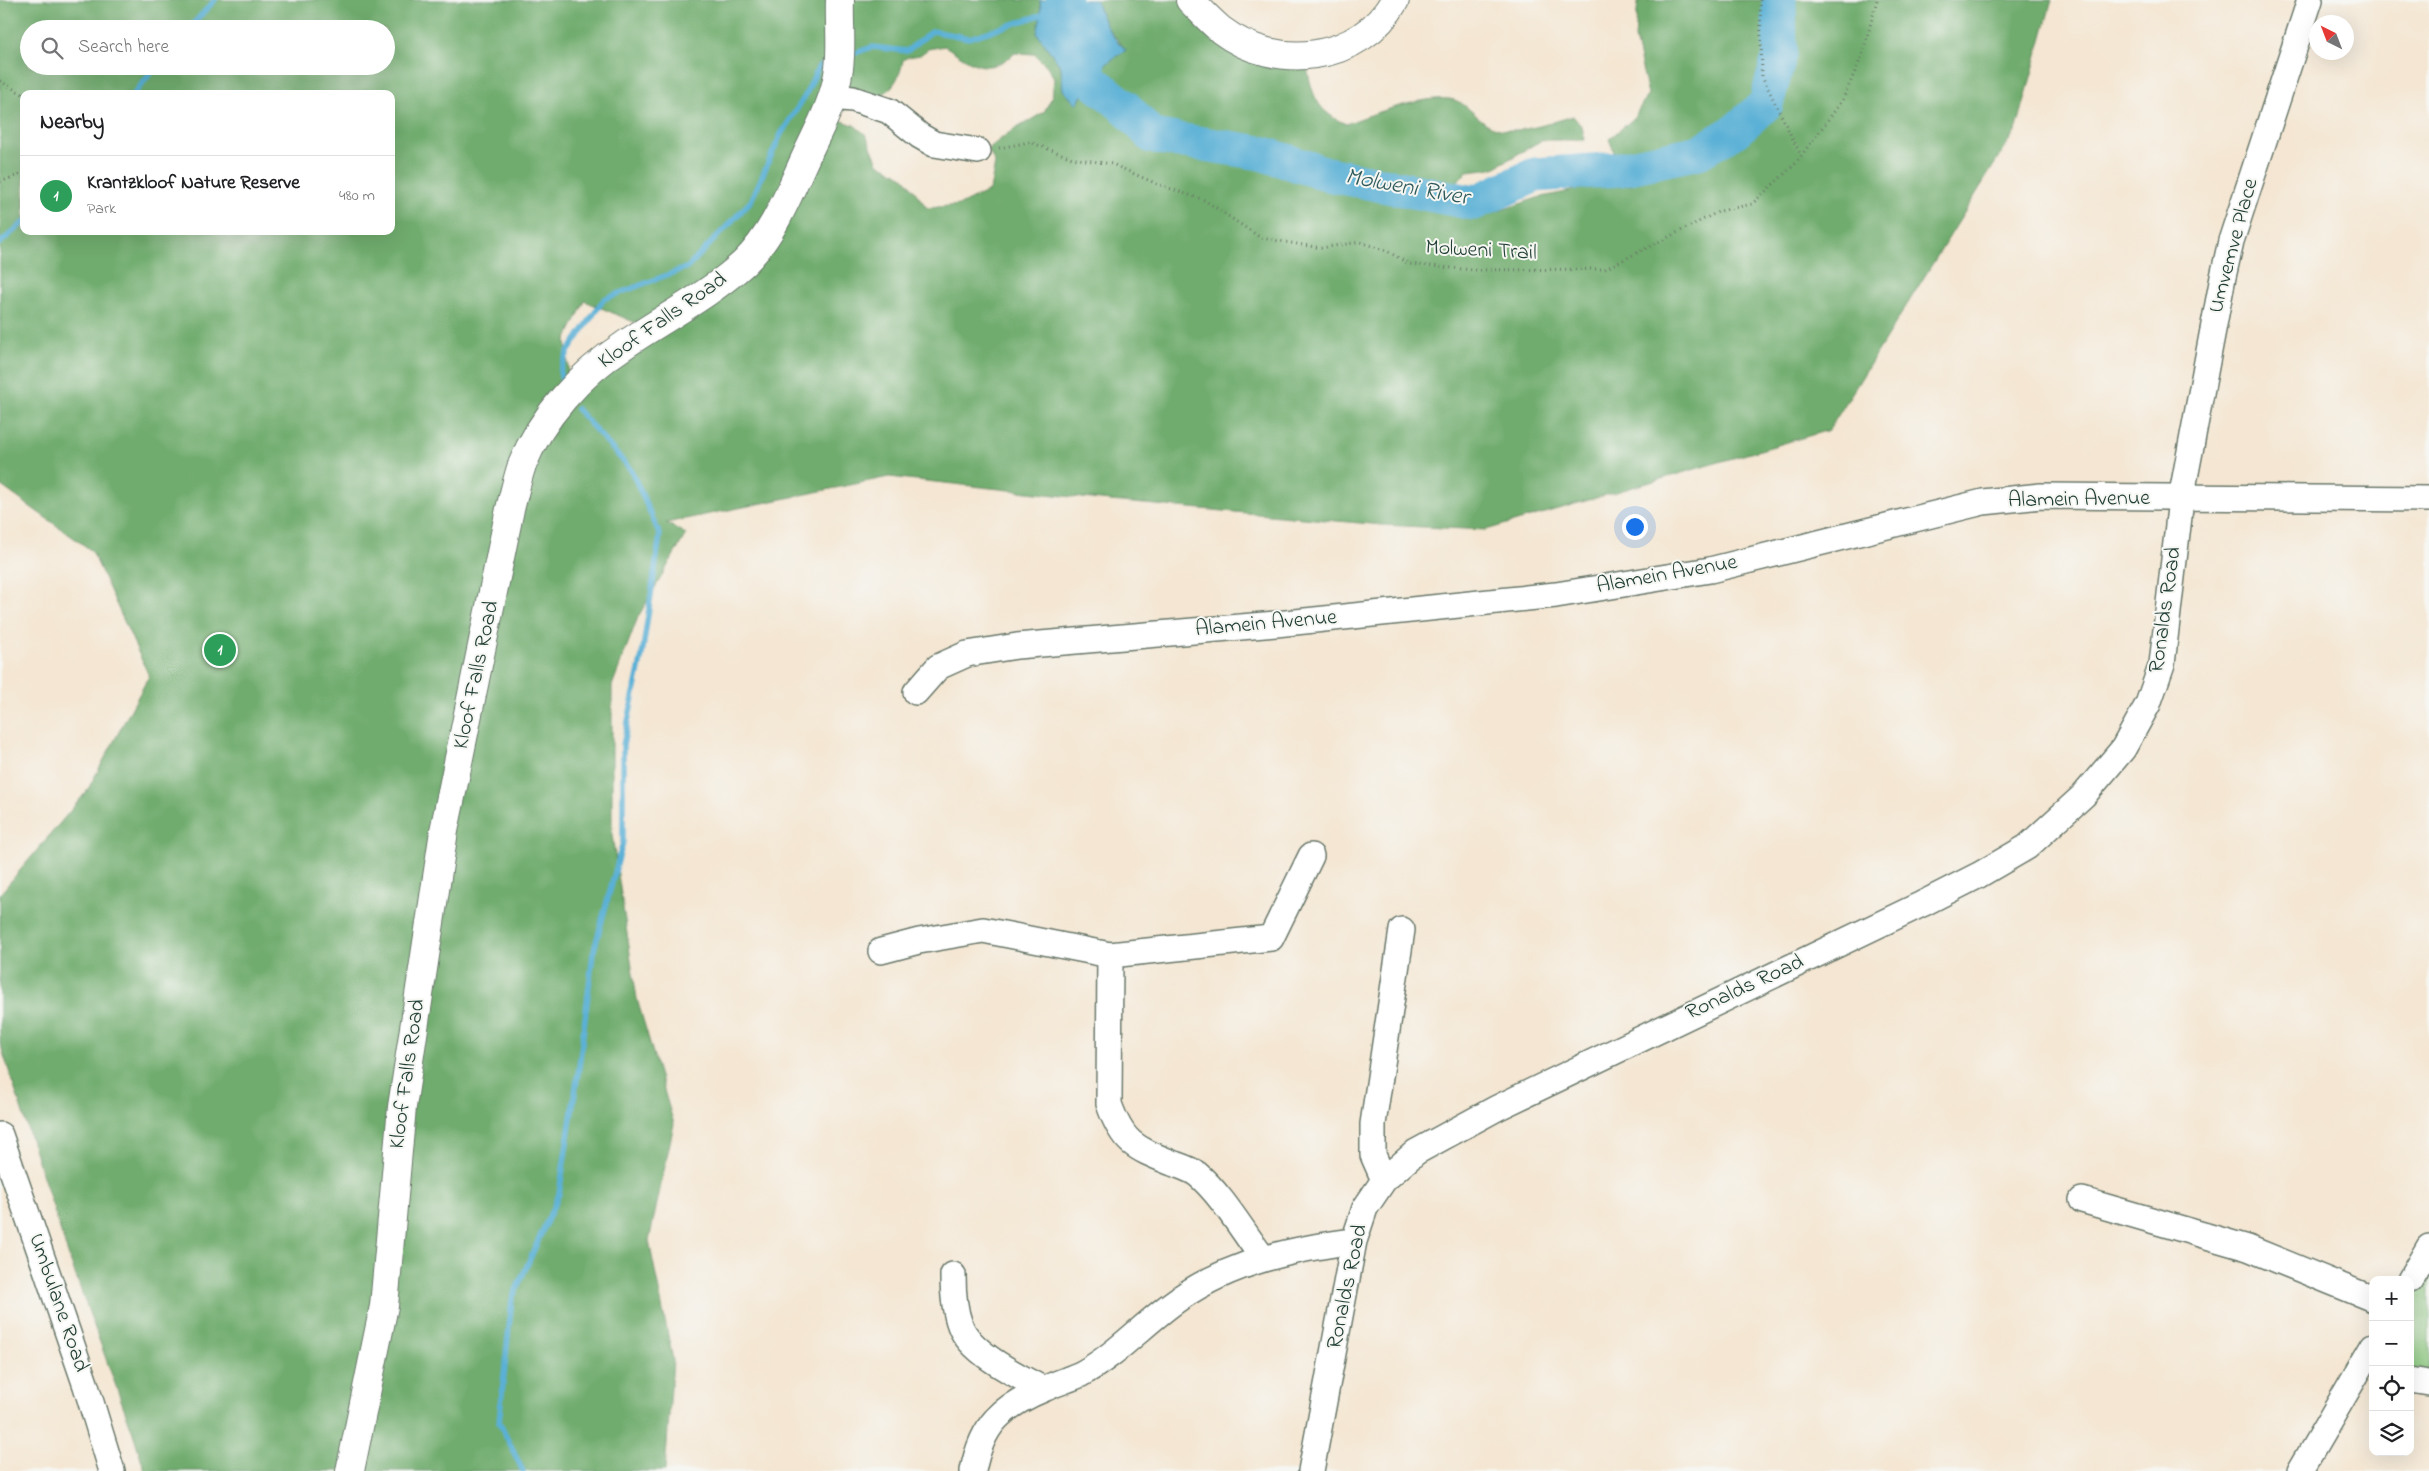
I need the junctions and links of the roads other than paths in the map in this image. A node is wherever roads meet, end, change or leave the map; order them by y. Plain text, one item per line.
1 (840, 0) edge
2 (1190, 0) edge
3 (1395, 0) edge
4 (2310, 0) edge
5 (832, 97) junction
6 (978, 151) road end
7 (2181, 499) junction
8 (2429, 499) edge
9 (916, 692) dead end
10 (1311, 856) dead end
11 (1402, 930) dead end
12 (882, 951) dead end
13 (1110, 955) junction
14 (0, 1136) edge
15 (1384, 1180) junction
16 (2082, 1200) dead end
17 (1354, 1241) junction
18 (2429, 1247) edge
19 (1264, 1258) junction
20 (953, 1275) dead end
21 (2412, 1276) edge
22 (2369, 1297) edge
23 (2369, 1360) edge
24 (2365, 1375) edge
25 (2414, 1381) edge
26 (2429, 1383) edge
27 (1043, 1389) junction
28 (112, 1471) edge
29 (350, 1471) edge
30 (973, 1471) edge
31 (1311, 1471) edge
32 (2300, 1471) edge

1 - 5 main road, Kloof Falls Road
2 - 3 main road
4 - 7 street, Umvemve Place
5 - 6 street
5 - 29 main road, Kloof Falls Road
7 - 8 street, Alamein Avenue
7 - 9 street, Alamein Avenue
7 - 15 street, Ronalds Road
10 - 13 street
11 - 15 street
12 - 13 street
13 - 19 street
14 - 28 street, Umbulane Road
15 - 17 street, Ronalds Road
16 - 22 street
17 - 19 street
17 - 31 street, Ronalds Road
18 - 21 street
19 - 27 street
20 - 27 street
23 - 24 street
24 - 32 street
25 - 26 street
27 - 30 street

